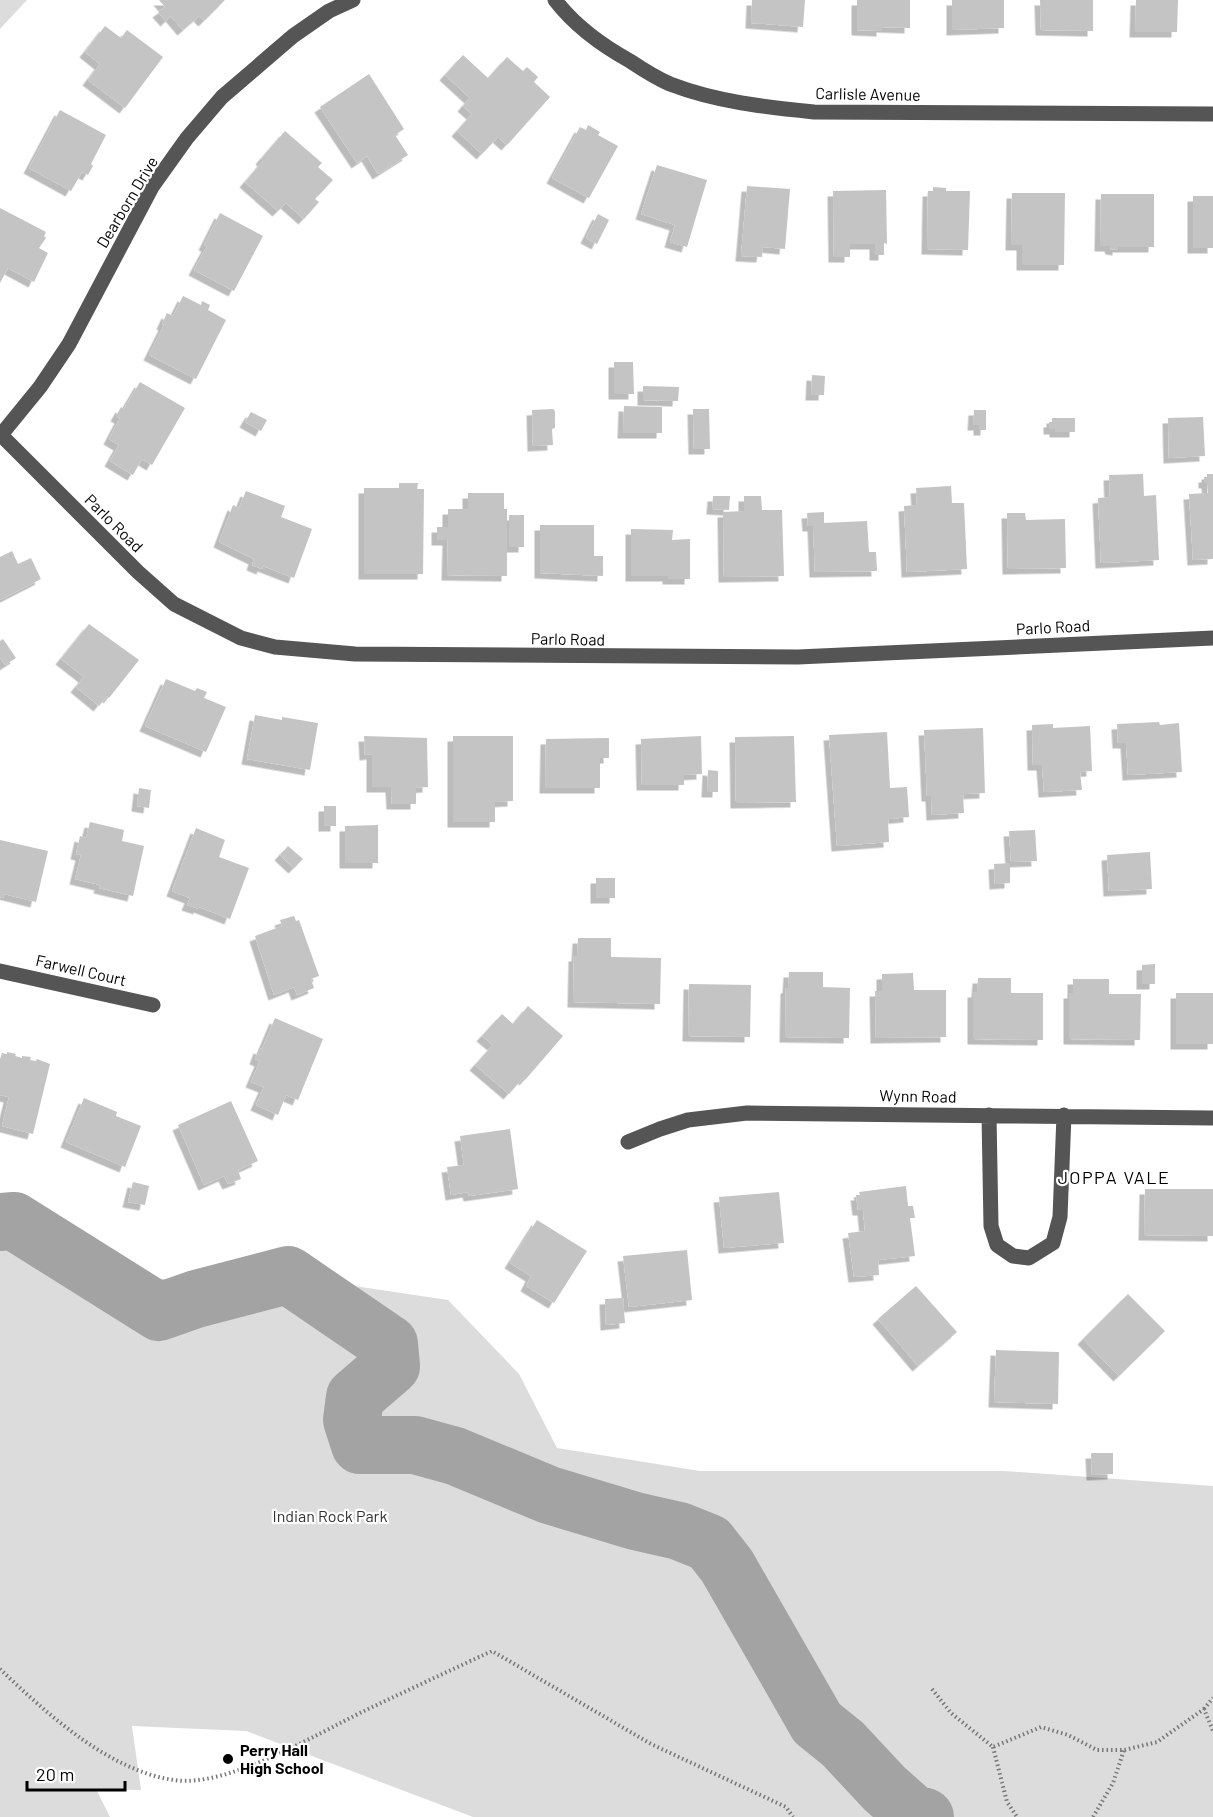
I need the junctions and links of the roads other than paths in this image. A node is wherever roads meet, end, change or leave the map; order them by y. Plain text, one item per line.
1 (353, 0) edge
2 (555, 0) edge
3 (1213, 114) edge
4 (0, 435) edge
5 (1213, 638) edge
6 (0, 971) edge
7 (153, 1005) dead end
8 (989, 1115) junction
9 (1064, 1115) junction
10 (1213, 1118) edge
11 (628, 1142) dead end

1 - 4 street, Dearborn Drive
2 - 3 street, Carlisle Avenue
4 - 5 street, Parlo Road
6 - 7 street, Farwell Court
8 - 9 street, Wynn Road
8 - 9 street
8 - 11 street, Wynn Road
9 - 10 street, Wynn Road

